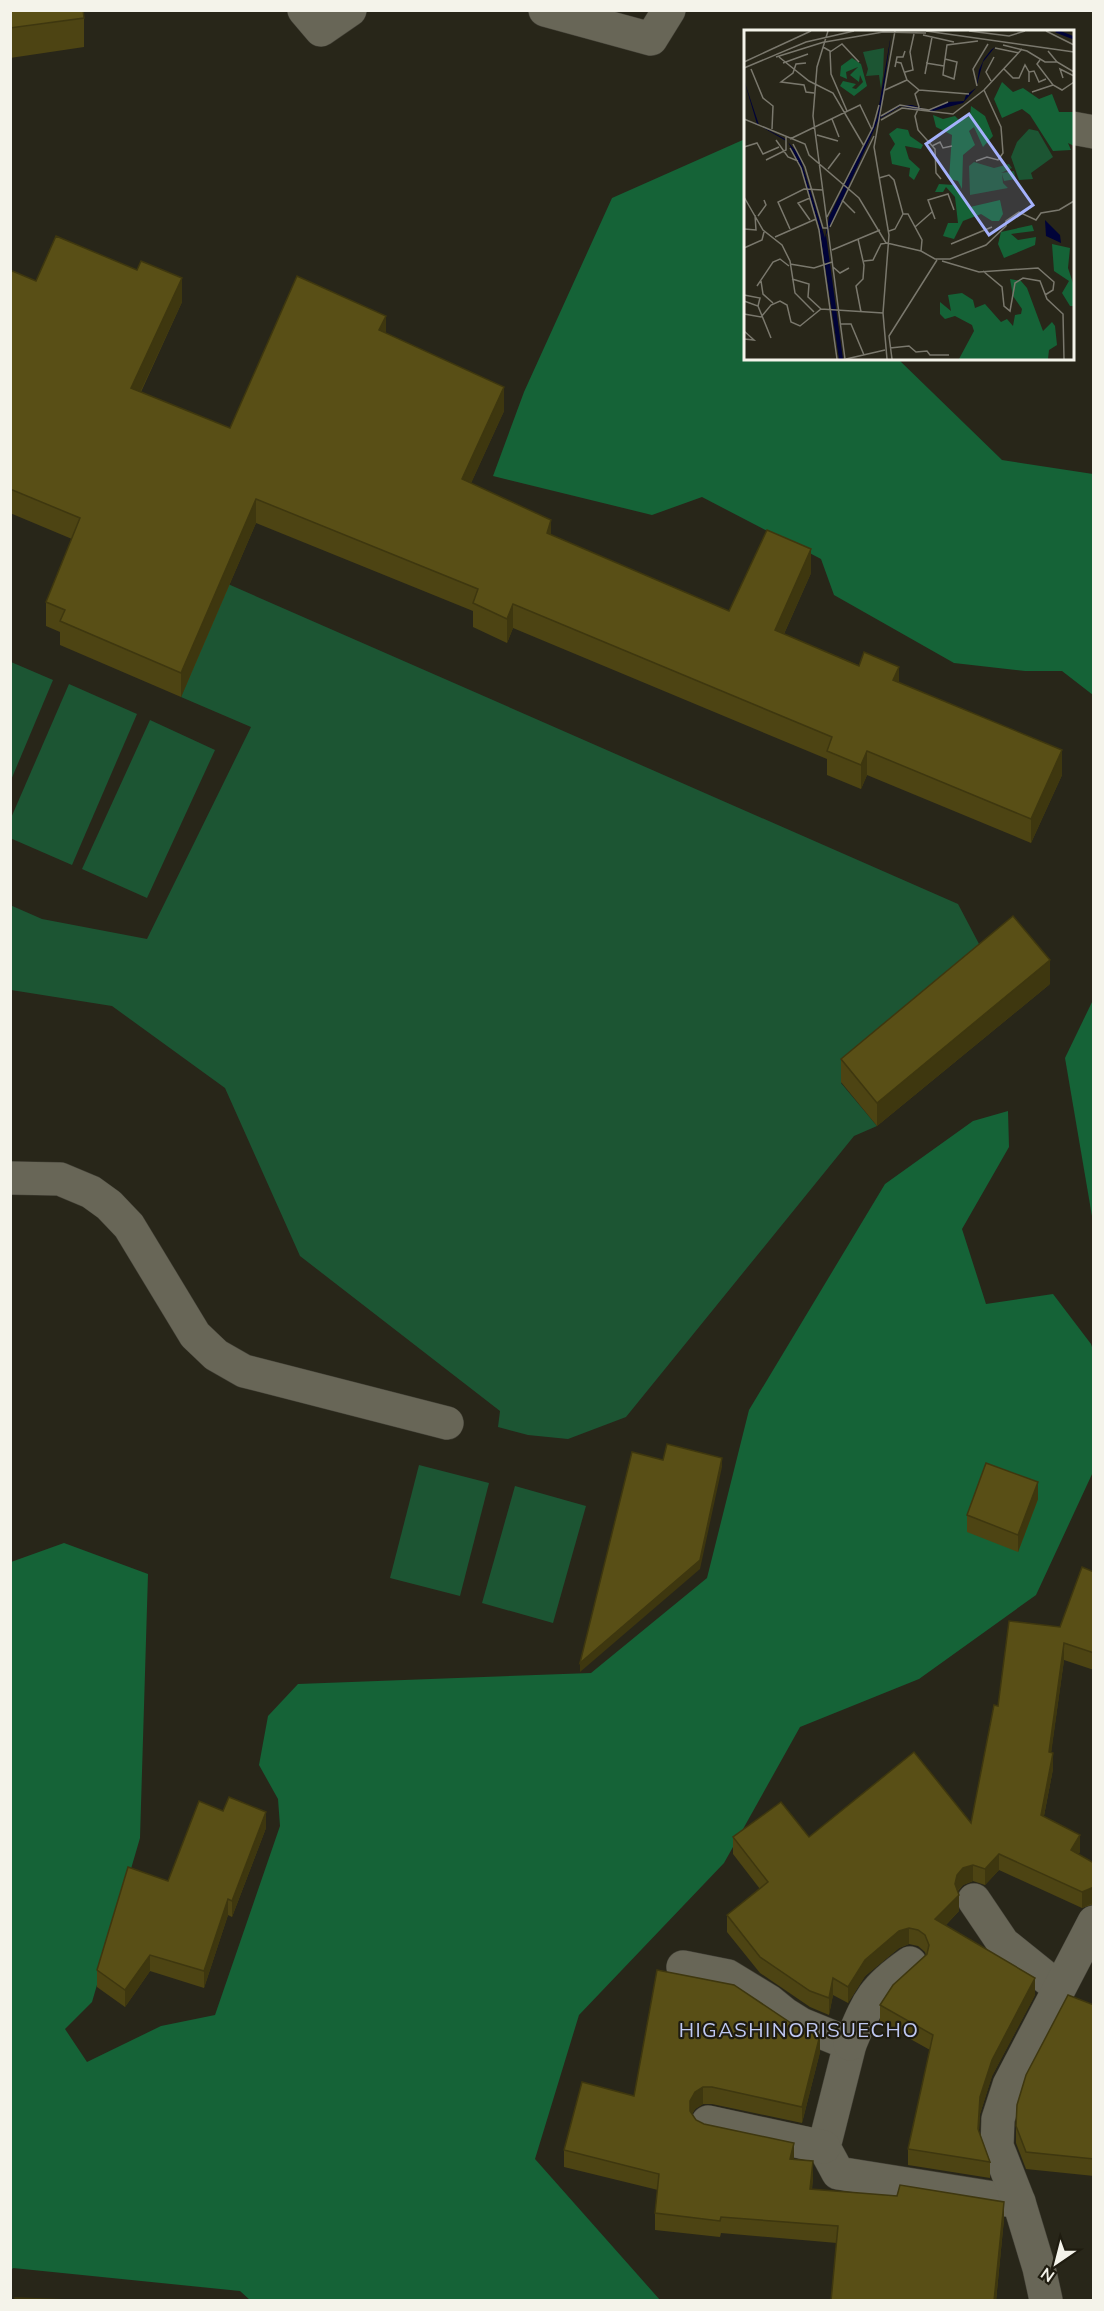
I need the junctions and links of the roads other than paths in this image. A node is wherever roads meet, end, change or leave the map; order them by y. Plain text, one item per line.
1 (304, 10) edge
2 (350, 10) edge
3 (545, 10) edge
4 (669, 10) edge
5 (1074, 128) edge
6 (1094, 132) edge
7 (10, 1178) edge
8 (447, 1423) dead end
9 (974, 1900) dead end
10 (1094, 1922) edge
11 (910, 1963) dead end
12 (683, 1967) dead end
13 (1059, 1988) junction
14 (850, 2044) junction
15 (708, 2122) edge
16 (824, 2147) junction
17 (1019, 2202) junction
18 (1046, 2301) edge

1 - 2 street
3 - 4 street
5 - 6 street
7 - 8 street
9 - 13 street
10 - 13 street
11 - 14 street
12 - 14 street
13 - 17 street
14 - 16 street
15 - 16 street
16 - 17 street
17 - 18 street

